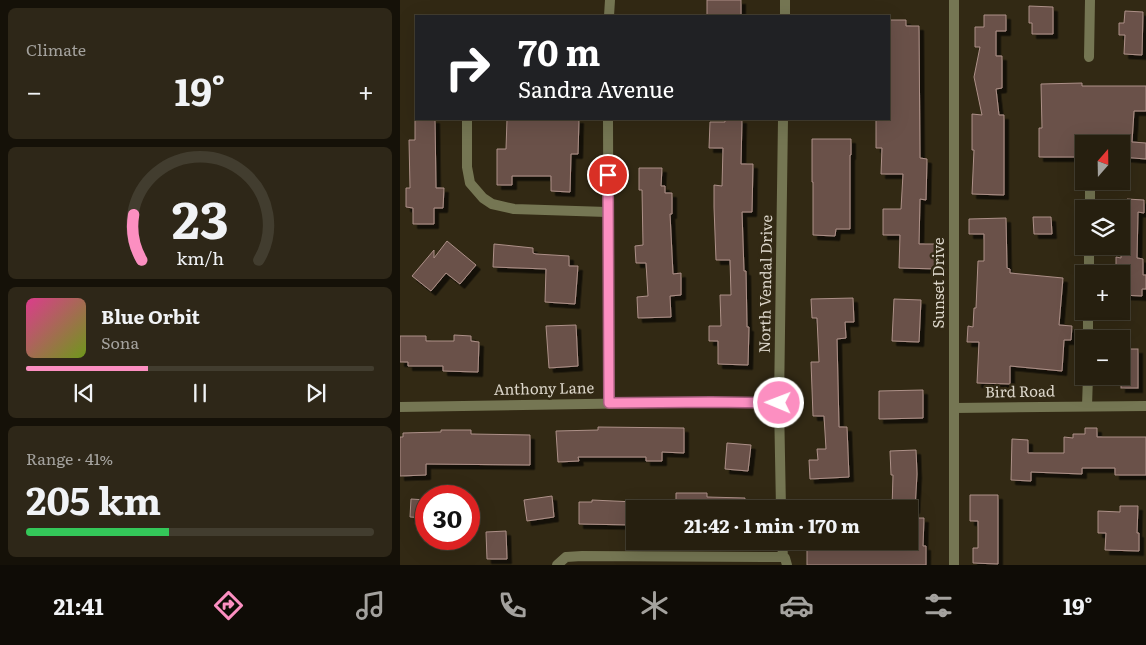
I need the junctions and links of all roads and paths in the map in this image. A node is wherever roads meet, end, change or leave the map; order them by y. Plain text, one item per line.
1 (610, 0) edge
2 (785, 0) edge
3 (954, 0) edge
4 (1090, 0) edge
5 (610, 15) edge
6 (784, 15) edge
7 (1089, 57) dead end
8 (467, 120) edge
9 (608, 120) edge
10 (783, 120) edge
11 (1090, 190) dead end
12 (1090, 200) edge
13 (608, 212) junction
14 (1088, 385) edge
15 (609, 403) junction
16 (779, 403) junction
17 (400, 406) edge
18 (1087, 406) junction
19 (1146, 406) edge
20 (954, 408) junction
21 (782, 500) edge
22 (785, 561) edge
23 (557, 565) edge
24 (954, 565) edge

1 - 5 street
2 - 6 street
3 - 20 street, Sunset Drive
4 - 7 street
8 - 13 street
9 - 13 street
10 - 16 street, North Vendal Drive
11 - 12 street
13 - 15 street
14 - 18 street
15 - 16 street, Anthony Lane
15 - 17 street, Anthony Lane
16 - 21 street, North Vendal Drive
18 - 19 street, Bird Road
18 - 20 street, Bird Road
20 - 24 street, Sunset Drive
22 - 23 street

